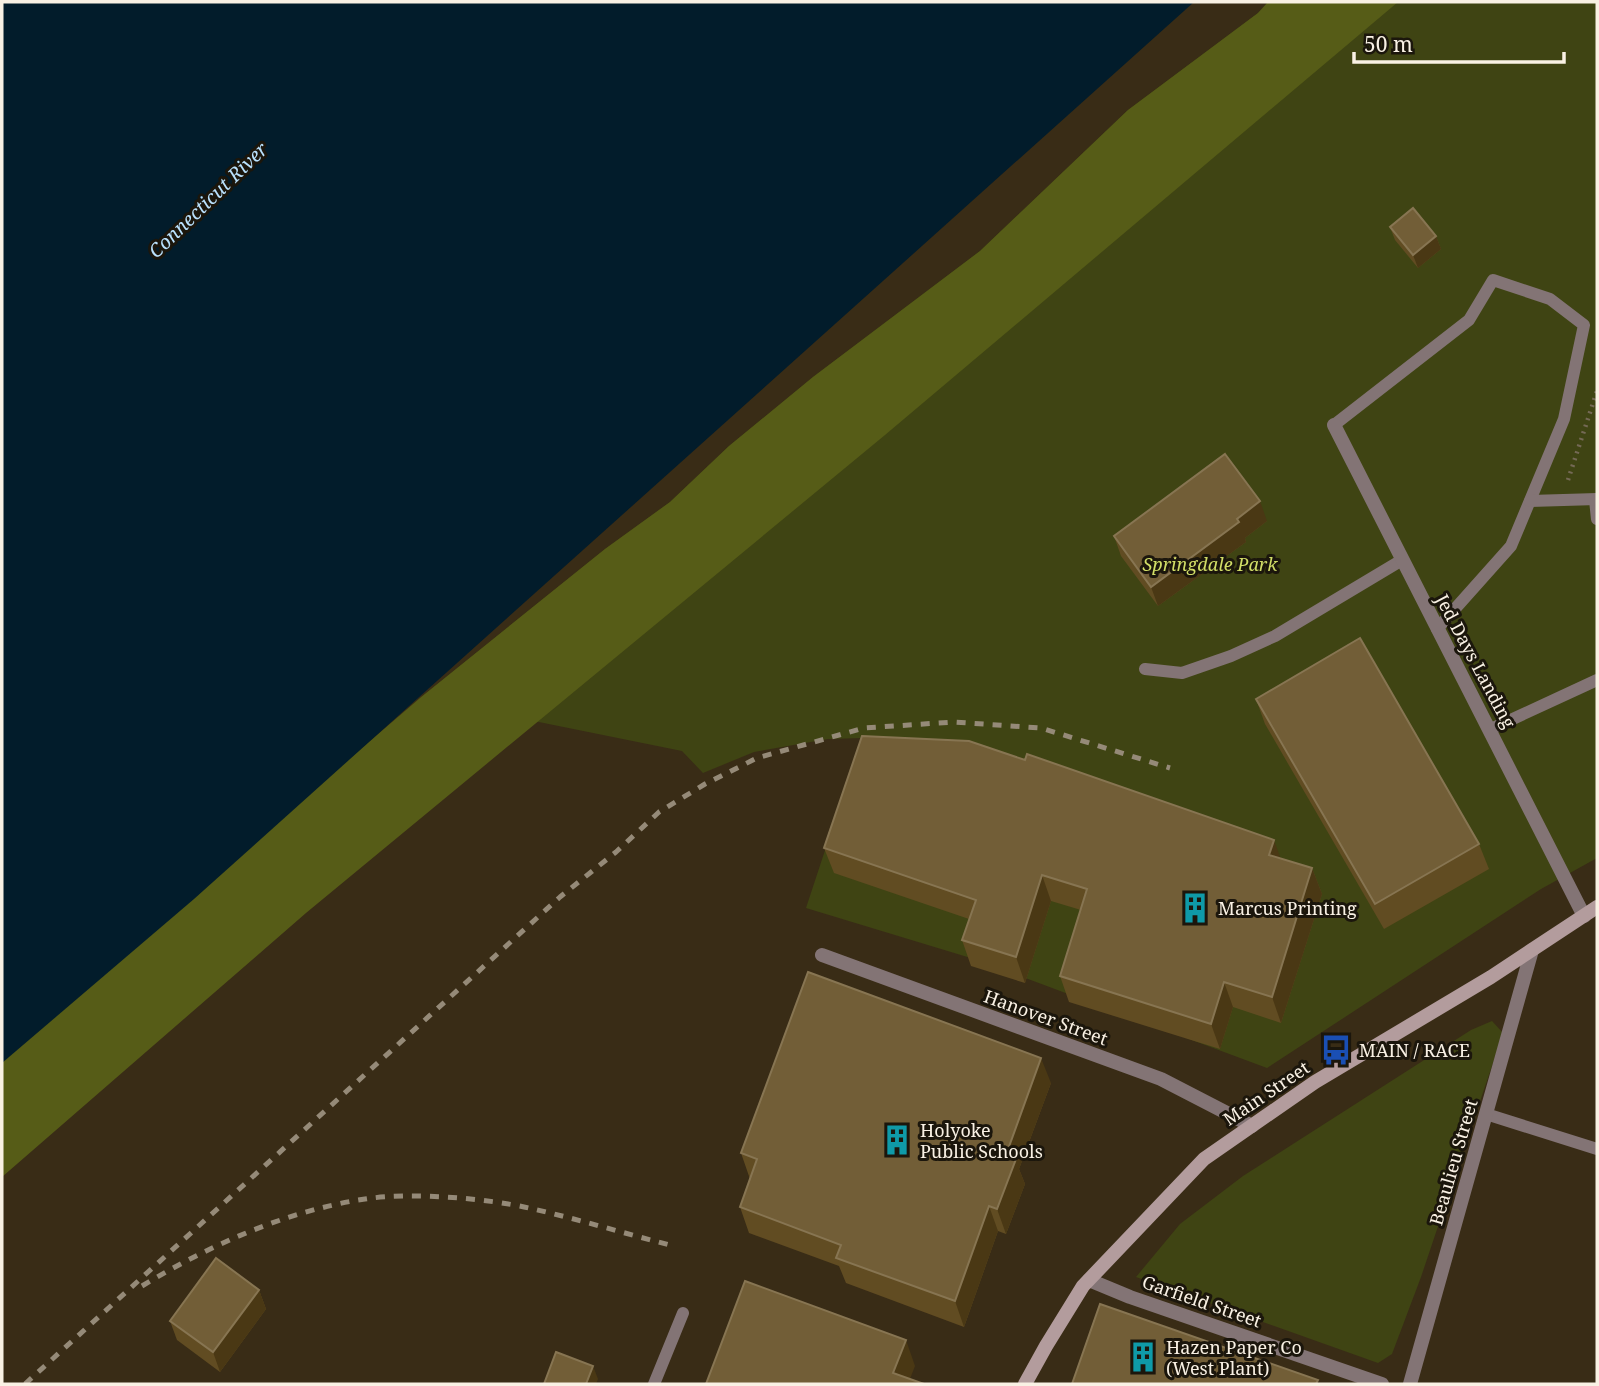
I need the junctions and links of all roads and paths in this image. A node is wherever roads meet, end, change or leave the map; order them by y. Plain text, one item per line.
1 (1597, 391) edge
2 (1334, 425) joint
3 (1596, 500) edge
4 (1530, 501) junction
5 (1561, 501) junction
6 (1597, 519) edge
7 (1402, 560) junction
8 (1437, 629) junction
9 (1145, 669) dead end
10 (1597, 680) edge
11 (1491, 729) junction
12 (1597, 907) edge
13 (1584, 916) junction
14 (1532, 950) junction
15 (822, 955) dead end
16 (1486, 1114) junction
17 (1251, 1126) junction
18 (1597, 1149) edge
19 (1089, 1280) junction
20 (683, 1313) dead end
21 (654, 1384) edge
22 (1025, 1384) edge
23 (1382, 1384) edge
24 (1410, 1384) edge

1 - 5 path
2 - 4 lane
2 - 7 street, Jed Days Landing
3 - 5 lane
3 - 6 lane
4 - 5 lane
4 - 8 lane
7 - 8 street, Jed Days Landing
7 - 9 lane
8 - 11 street, Jed Days Landing
10 - 11 lane
11 - 13 street, Jed Days Landing
12 - 13 main road, Main Street
13 - 14 main road, Main Street
14 - 16 street, Beaulieu Street
14 - 17 main road, Main Street
15 - 17 street, Hanover Street
16 - 18 lane
16 - 24 street, Beaulieu Street
17 - 19 main road, Main Street
19 - 22 main road, Main Street
19 - 23 street, Garfield Street
20 - 21 lane

